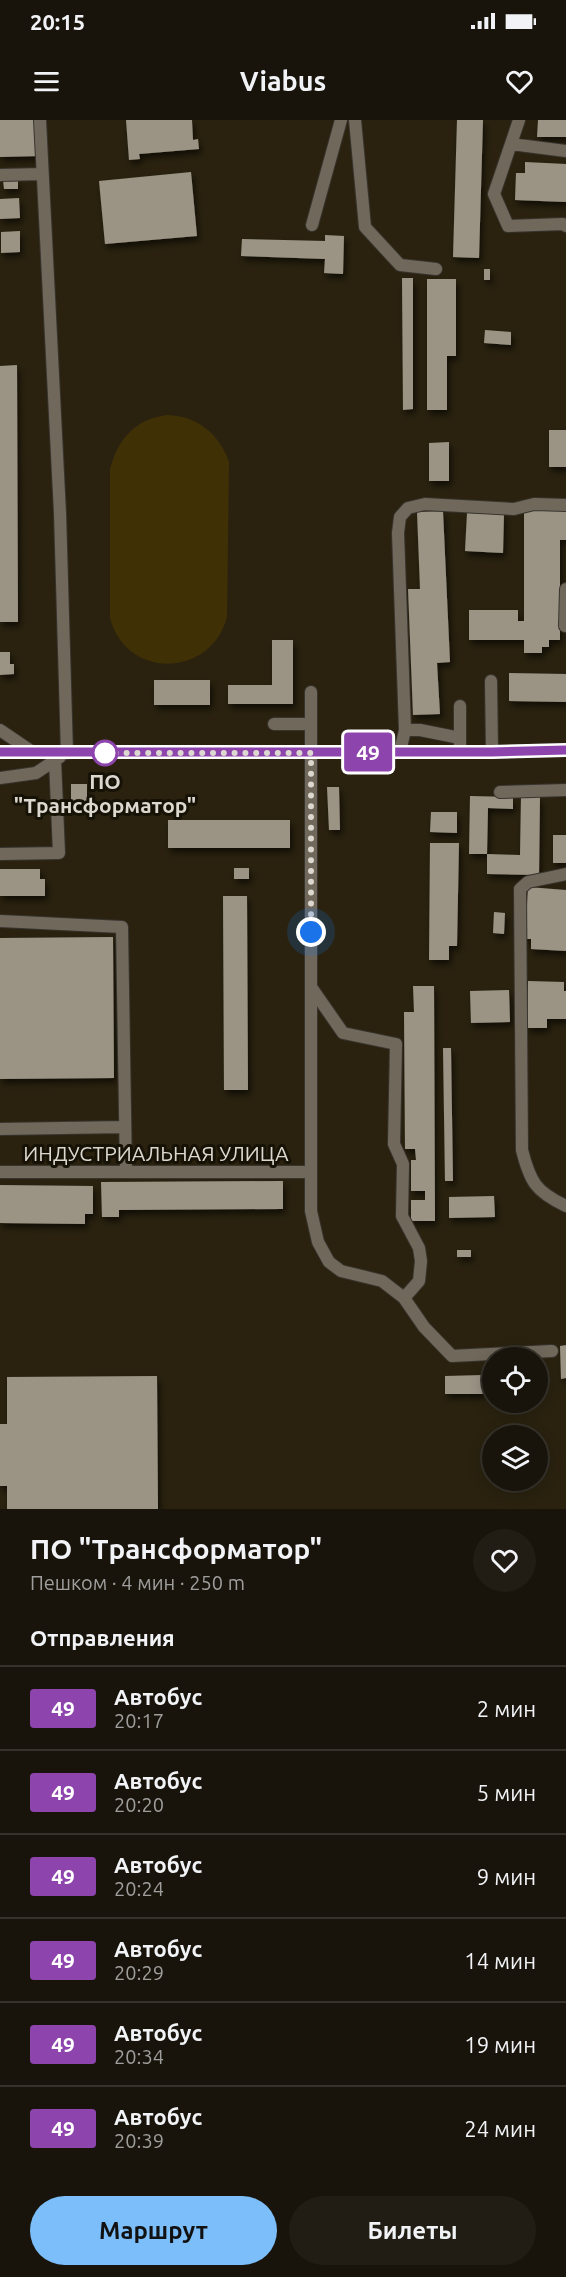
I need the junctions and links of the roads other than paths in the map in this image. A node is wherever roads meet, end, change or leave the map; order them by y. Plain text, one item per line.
1 (40, 120) edge
2 (341, 120) edge
3 (355, 120) edge
4 (519, 120) edge
5 (511, 144) junction
6 (566, 151) edge
7 (42, 174) junction
8 (0, 175) edge
9 (312, 225) dead end
10 (566, 226) edge
11 (436, 269) dead end
12 (566, 505) edge
13 (566, 589) edge
14 (565, 626) edge
15 (491, 681) dead end
16 (310, 692) dead end
17 (460, 706) dead end
18 (274, 724) dead end
19 (311, 724) junction
20 (0, 730) edge
21 (405, 730) junction
22 (460, 738) junction
23 (566, 750) edge
24 (0, 752) edge
25 (32, 752) junction
26 (400, 752) junction
27 (460, 752) junction
28 (492, 752) junction
29 (66, 753) junction
30 (311, 753) junction
31 (55, 760) junction
32 (0, 778) edge
33 (566, 790) edge
34 (500, 792) dead end
35 (0, 854) edge
36 (566, 874) edge
37 (0, 921) edge
38 (311, 987) junction
39 (125, 1127) junction
40 (0, 1129) edge
41 (0, 1172) edge
42 (126, 1172) junction
43 (311, 1172) junction
44 (566, 1206) edge
45 (404, 1298) junction
46 (552, 1351) dead end

1 - 7 street
2 - 9 street
3 - 11 street
4 - 5 street
5 - 6 street
5 - 10 street
7 - 8 street
7 - 29 street
12 - 21 street
13 - 14 street
15 - 28 street
16 - 19 street
17 - 22 street
18 - 19 street
19 - 30 street
20 - 25 street
21 - 22 street
21 - 26 street
22 - 27 street
23 - 28 street
24 - 25 street
25 - 29 street
26 - 27 street
26 - 30 street
27 - 28 street
29 - 30 street
29 - 31 street
30 - 38 street
31 - 32 street
31 - 35 street
33 - 34 street
36 - 44 street
37 - 39 street
38 - 43 street
38 - 45 street
39 - 40 street
39 - 42 street
41 - 42 street, ИНДУСТРИАЛЬНАЯ УЛИЦА
42 - 43 street, ИНДУСТРИАЛЬНАЯ УЛИЦА
43 - 45 street
45 - 46 street

